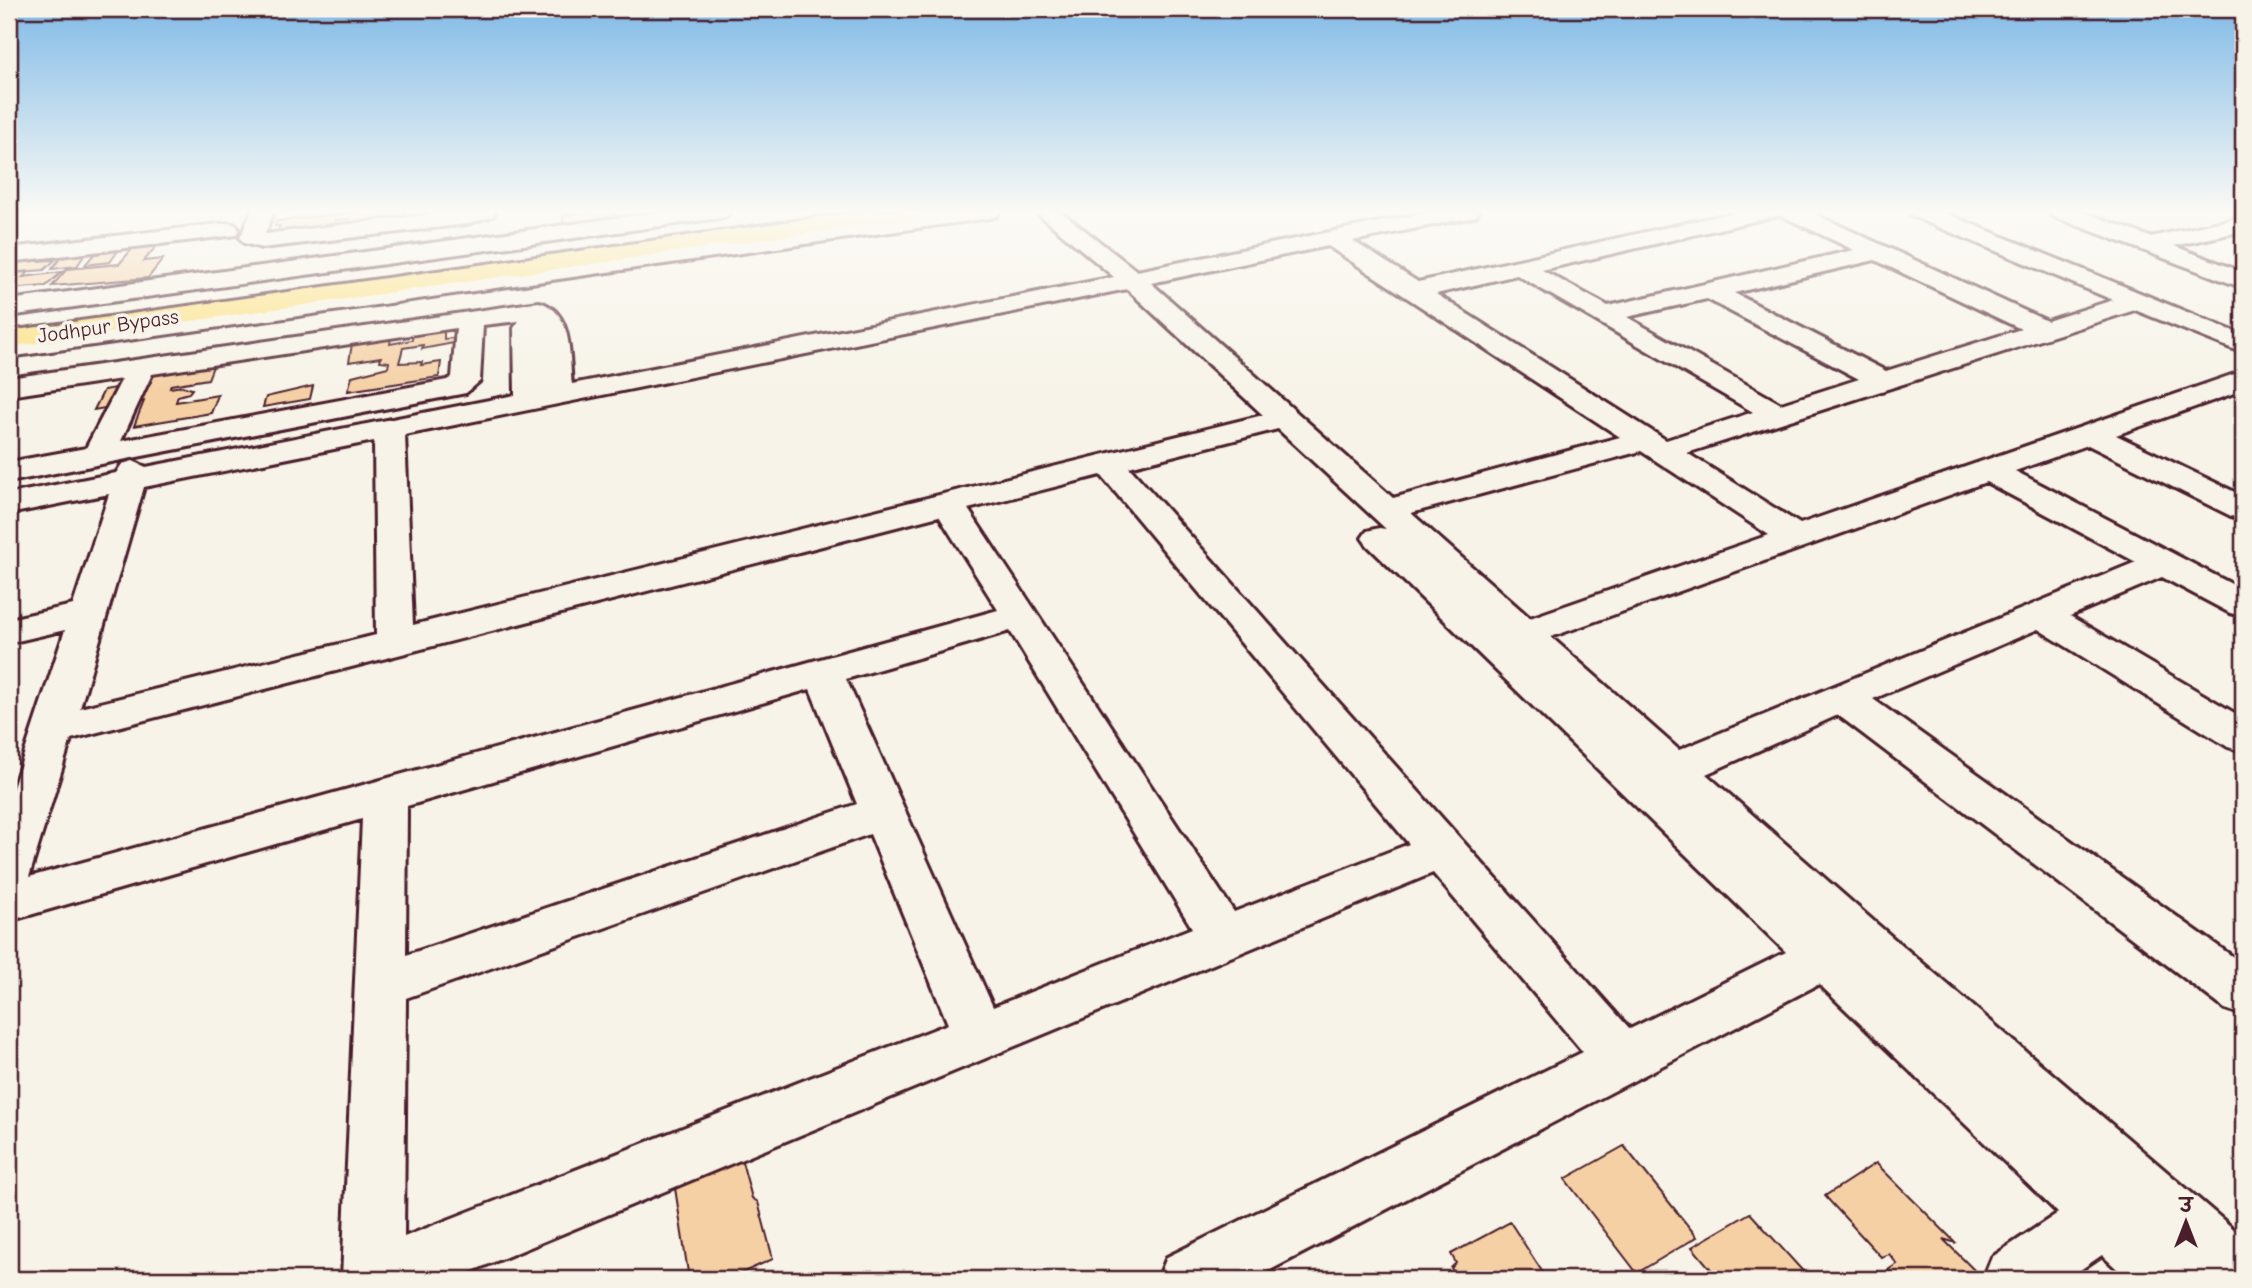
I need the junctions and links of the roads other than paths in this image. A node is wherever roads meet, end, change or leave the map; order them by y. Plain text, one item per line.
1 (208, 271) edge
2 (233, 271) edge
3 (252, 271) edge
4 (354, 271) edge
5 (431, 271) edge
6 (570, 271) edge
7 (1104, 271) edge
8 (1108, 271) edge
9 (1159, 271) edge
10 (1163, 271) edge
11 (1383, 271) edge
12 (1502, 271) edge
13 (1527, 271) edge
14 (1795, 271) edge
15 (1919, 271) edge
16 (2064, 271) edge
17 (2219, 271) edge
18 (206, 275) junction
19 (536, 276) junction
20 (1117, 280) junction
21 (2243, 281) edge
22 (1712, 290) junction
23 (1414, 291) junction
24 (9, 300) edge
25 (2136, 301) junction
26 (9, 308) edge
27 (539, 311) junction
28 (1604, 315) junction
29 (9, 316) edge
30 (470, 318) junction
31 (2045, 330) junction
32 (9, 340) edge
33 (2243, 345) edge
34 (9, 349) edge
35 (142, 366) junction
36 (2243, 380) edge
37 (1884, 381) junction
38 (9, 387) edge
39 (544, 392) junction
40 (1777, 414) junction
41 (1270, 422) junction
42 (389, 427) junction
43 (2089, 434) junction
44 (1653, 445) junction
45 (1108, 463) junction
46 (121, 468) junction
47 (1988, 470) junction
48 (9, 472) edge
49 (9, 496) edge
50 (9, 504) edge
51 (948, 504) junction
52 (2243, 509) edge
53 (1385, 510) junction
54 (1796, 537) junction
55 (2164, 563) junction
56 (2243, 605) edge
57 (89, 612) junction
58 (2041, 615) junction
59 (1020, 616) junction
60 (9, 631) edge
61 (1524, 633) junction
62 (395, 643) junction
63 (824, 672) junction
64 (1842, 697) junction
65 (53, 729) junction
66 (2243, 737) edge
67 (1674, 771) junction
68 (385, 796) junction
69 (883, 812) junction
70 (1441, 850) junction
71 (9, 871) edge
72 (9, 902) edge
73 (1224, 937) junction
74 (1824, 957) junction
75 (381, 985) junction
76 (2241, 988) edge
77 (979, 1036) junction
78 (1623, 1060) junction
79 (2105, 1217) junction
80 (2243, 1278) edge
81 (376, 1279) edge
82 (1189, 1279) edge
83 (2014, 1279) edge
84 (2173, 1279) edge

1 - 18 street
2 - 18 street
3 - 26 street
4 - 29 highway
5 - 32 highway, Jodhpur Bypass
6 - 19 street
7 - 20 street
8 - 20 street
9 - 20 street
10 - 20 street
11 - 23 street
12 - 23 street
13 - 28 street
14 - 22 street
15 - 31 street
16 - 25 street
17 - 21 street
18 - 24 street
19 - 27 street
19 - 34 street
20 - 39 street
20 - 41 street
22 - 28 street
22 - 37 street
23 - 44 street
25 - 31 street
25 - 33 street
27 - 30 street
27 - 39 street
28 - 40 street
30 - 35 street
30 - 46 street
31 - 37 street
35 - 38 street
35 - 46 street
36 - 43 street
37 - 40 street
39 - 42 street
39 - 46 street
40 - 44 street
41 - 45 street
41 - 53 street
41 - 74 street
42 - 46 street
42 - 62 street
43 - 47 street
43 - 52 street
44 - 53 street
44 - 54 street
45 - 51 street
45 - 70 street
46 - 48 street
46 - 49 street
46 - 50 street
46 - 57 street
47 - 54 street
47 - 55 street
51 - 59 street
51 - 62 street
53 - 61 street
54 - 61 street
55 - 56 street
55 - 58 street
57 - 60 street
57 - 65 street
58 - 64 street
58 - 66 street
59 - 63 street
59 - 73 street
61 - 67 street
62 - 65 street
63 - 68 street
63 - 69 street
64 - 67 street
64 - 76 street
65 - 71 street
67 - 80 street
68 - 72 street
68 - 75 street
69 - 75 street
69 - 77 street
70 - 73 street
70 - 78 street
73 - 77 street
74 - 78 street
74 - 79 street
75 - 81 street
77 - 81 street
78 - 82 street
79 - 83 street
79 - 84 street

